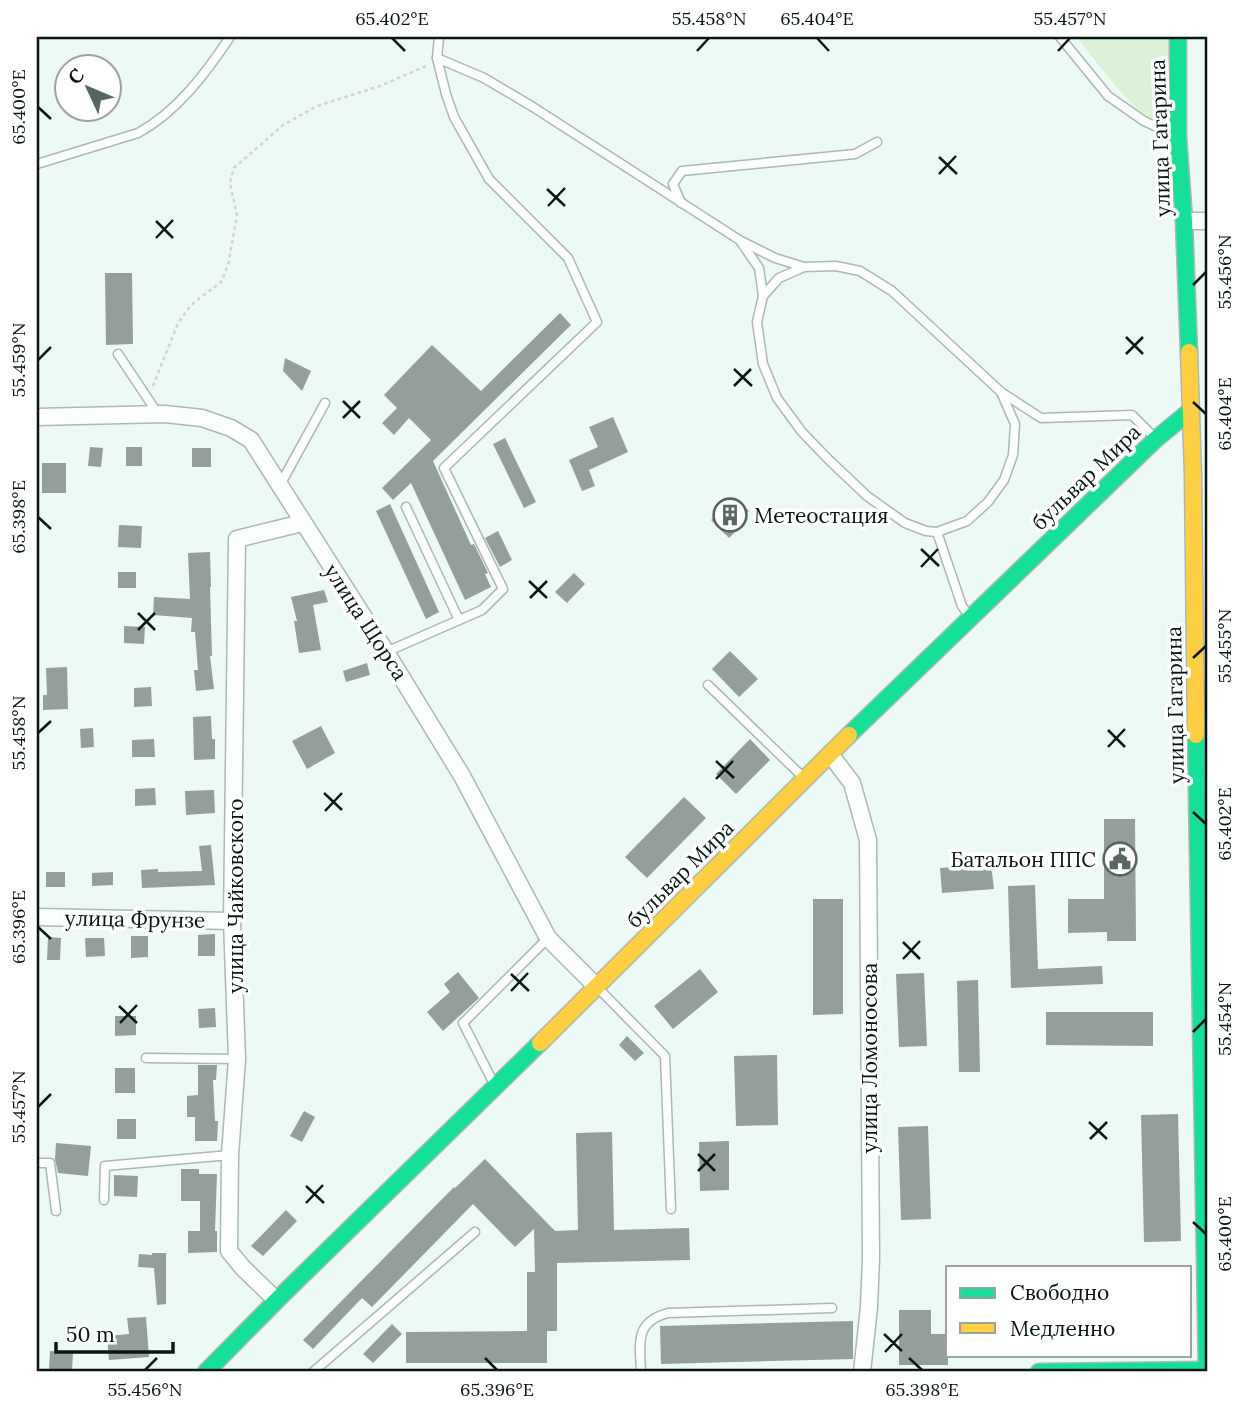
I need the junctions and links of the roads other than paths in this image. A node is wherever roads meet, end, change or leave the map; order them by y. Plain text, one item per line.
1 (230, 37) edge
2 (439, 37) edge
3 (1060, 37) edge
4 (1178, 37) edge
5 (437, 60) junction
6 (1178, 137) junction
7 (877, 142) dead end
8 (37, 164) edge
9 (681, 203) junction
10 (1184, 221) junction
11 (1207, 221) edge
12 (741, 241) junction
13 (804, 267) junction
14 (762, 296) junction
15 (118, 354) dead end
16 (1001, 392) junction
17 (326, 402) dead end
18 (1190, 411) junction
19 (158, 415) junction
20 (37, 416) edge
21 (1156, 439) junction
22 (280, 485) junction
23 (406, 507) dead end
24 (302, 523) junction
25 (937, 532) junction
26 (970, 617) junction
27 (459, 620) junction
28 (386, 652) junction
29 (708, 685) dead end
30 (830, 754) junction
31 (1202, 778) edge
32 (804, 779) junction
33 (37, 917) edge
34 (232, 921) junction
35 (548, 938) junction
36 (597, 987) junction
37 (146, 1058) dead end
38 (237, 1059) junction
39 (495, 1086) junction
40 (1205, 1129) edge
41 (230, 1155) junction
42 (37, 1163) edge
43 (104, 1200) dead end
44 (671, 1209) dead end
45 (56, 1211) dead end
46 (475, 1232) dead end
47 (1207, 1297) edge
48 (276, 1300) junction
49 (831, 1308) dead end
50 (1207, 1371) edge
51 (206, 1372) edge
52 (313, 1372) edge
53 (641, 1372) edge
54 (862, 1372) edge
55 (1040, 1372) edge

1 - 8 lane
2 - 5 lane
3 - 6 lane
4 - 6 main road, улица Гагарина
5 - 9 lane
5 - 27 lane
6 - 10 main road, улица Гагарина
7 - 9 lane
9 - 12 lane
10 - 11 street
10 - 18 main road, улица Гагарина
12 - 13 lane
12 - 14 lane
13 - 14 lane
13 - 16 lane
14 - 25 lane
15 - 19 lane
16 - 21 lane
16 - 25 lane
17 - 22 lane
18 - 21 main road, бульвар Мира
18 - 31 main road, улица Гагарина
19 - 20 street, улица Щорса
19 - 22 street, улица Щорса
21 - 26 main road, бульвар Мира
22 - 24 street, улица Щорса
23 - 27 lane
24 - 28 street, улица Щорса
24 - 34 street, улица Чайковского
25 - 26 lane
26 - 30 main road, бульвар Мира
27 - 28 lane
28 - 35 street, улица Щорса
29 - 32 lane
30 - 32 main road, бульвар Мира
30 - 54 street, улица Ломоносова
31 - 40 main road, улица Гагарина
32 - 36 main road, бульвар Мира
33 - 34 street, улица Фрунзе
34 - 38 street, улица Чайковского
35 - 36 street, улица Щорса
35 - 39 lane
36 - 39 main road, бульвар Мира
36 - 44 lane
37 - 38 lane
38 - 41 street, улица Чайковского
39 - 48 main road, бульвар Мира
40 - 47 main road, улица Гагарина
41 - 43 lane
41 - 48 street, улица Чайковского
42 - 45 lane
46 - 52 lane
47 - 50 main road, улица Гагарина
48 - 51 main road, бульвар Мира
49 - 53 lane
50 - 55 main road

